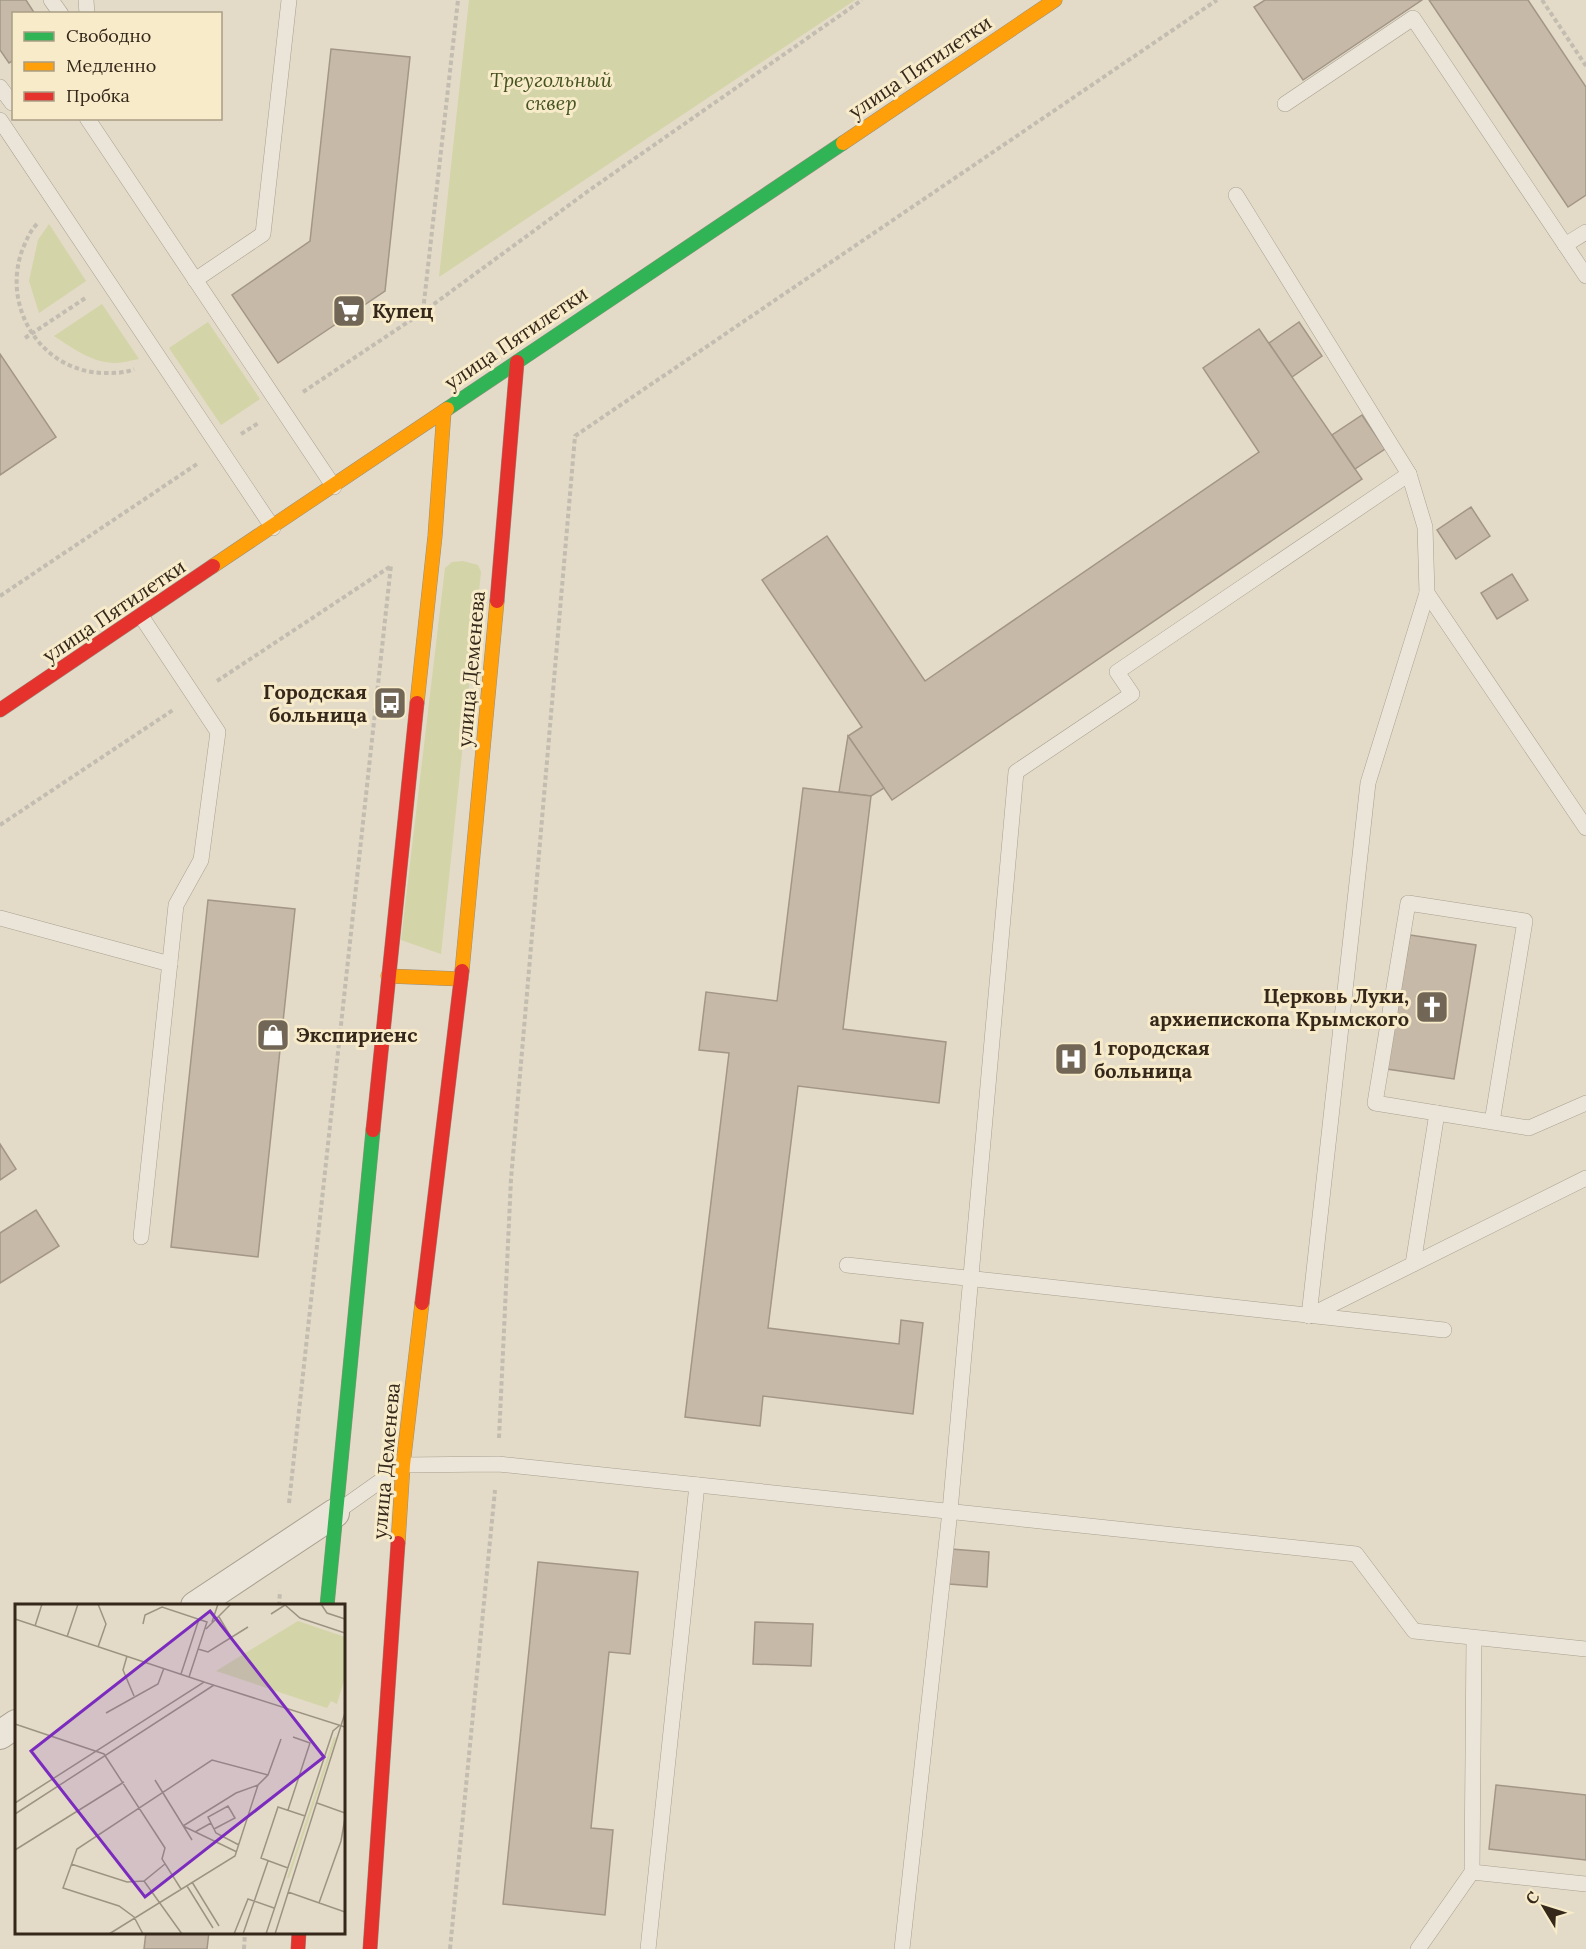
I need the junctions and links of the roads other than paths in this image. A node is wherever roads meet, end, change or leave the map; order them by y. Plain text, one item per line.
1 (289, 0) edge
2 (1055, 0) edge
3 (0, 87) edge
4 (1286, 104) dead end
5 (8, 105) edge
6 (0, 120) edge
7 (88, 120) edge
8 (101, 120) edge
9 (104, 144) junction
10 (1236, 195) dead end
11 (1586, 232) edge
12 (1565, 245) junction
13 (1586, 276) edge
14 (195, 280) junction
15 (517, 362) junction
16 (444, 411) junction
17 (1409, 474) junction
18 (334, 487) junction
19 (273, 528) junction
20 (1427, 593) junction
21 (141, 616) junction
22 (0, 710) edge
23 (1586, 828) edge
24 (0, 918) edge
25 (170, 964) junction
26 (388, 976) junction
27 (461, 980) junction
28 (1586, 1103) edge
29 (1437, 1113) junction
30 (1492, 1122) junction
31 (1586, 1178) edge
32 (141, 1237) dead end
33 (1413, 1264) junction
34 (847, 1265) dead end
35 (971, 1279) junction
36 (1309, 1316) junction
37 (1444, 1330) dead end
38 (403, 1465) junction
39 (698, 1485) junction
40 (950, 1512) junction
41 (335, 1513) junction
42 (197, 1604) edge
43 (327, 1604) edge
44 (1474, 1638) junction
45 (1586, 1649) edge
46 (15, 1725) edge
47 (0, 1735) edge
48 (1472, 1872) junction
49 (1586, 1884) edge
50 (299, 1934) edge
51 (298, 1949) edge
52 (370, 1949) edge
53 (648, 1949) edge
54 (902, 1949) edge
55 (1418, 1949) edge

1 - 14 lane
2 - 15 main road, улица Пятилетки
3 - 5 lane
4 - 12 lane
6 - 19 lane
7 - 9 lane
8 - 9 lane
9 - 14 lane
10 - 17 lane
11 - 12 lane
12 - 13 lane
14 - 18 lane
15 - 16 main road, улица Пятилетки
15 - 27 main road, улица Деменева
16 - 18 main road, улица Пятилетки
16 - 26 main road
17 - 20 lane
17 - 35 lane
18 - 19 main road, улица Пятилетки
19 - 21 main road, улица Пятилетки
20 - 23 lane
20 - 36 lane
21 - 22 main road, улица Пятилетки
21 - 25 lane
24 - 25 lane
25 - 32 lane
26 - 27 main road
26 - 41 main road
27 - 38 main road, улица Деменева
28 - 30 lane
29 - 30 lane
29 - 30 lane
29 - 33 lane
31 - 33 lane
33 - 36 lane
34 - 35 lane
35 - 36 lane
35 - 40 lane
36 - 37 lane
38 - 39 lane
38 - 41 lane
38 - 52 main road, улица Деменева
39 - 40 lane
39 - 53 lane
40 - 44 lane
40 - 54 lane
41 - 42 street
41 - 43 main road
44 - 45 lane
44 - 48 lane
46 - 47 street
48 - 49 lane
48 - 55 lane
50 - 51 main road

